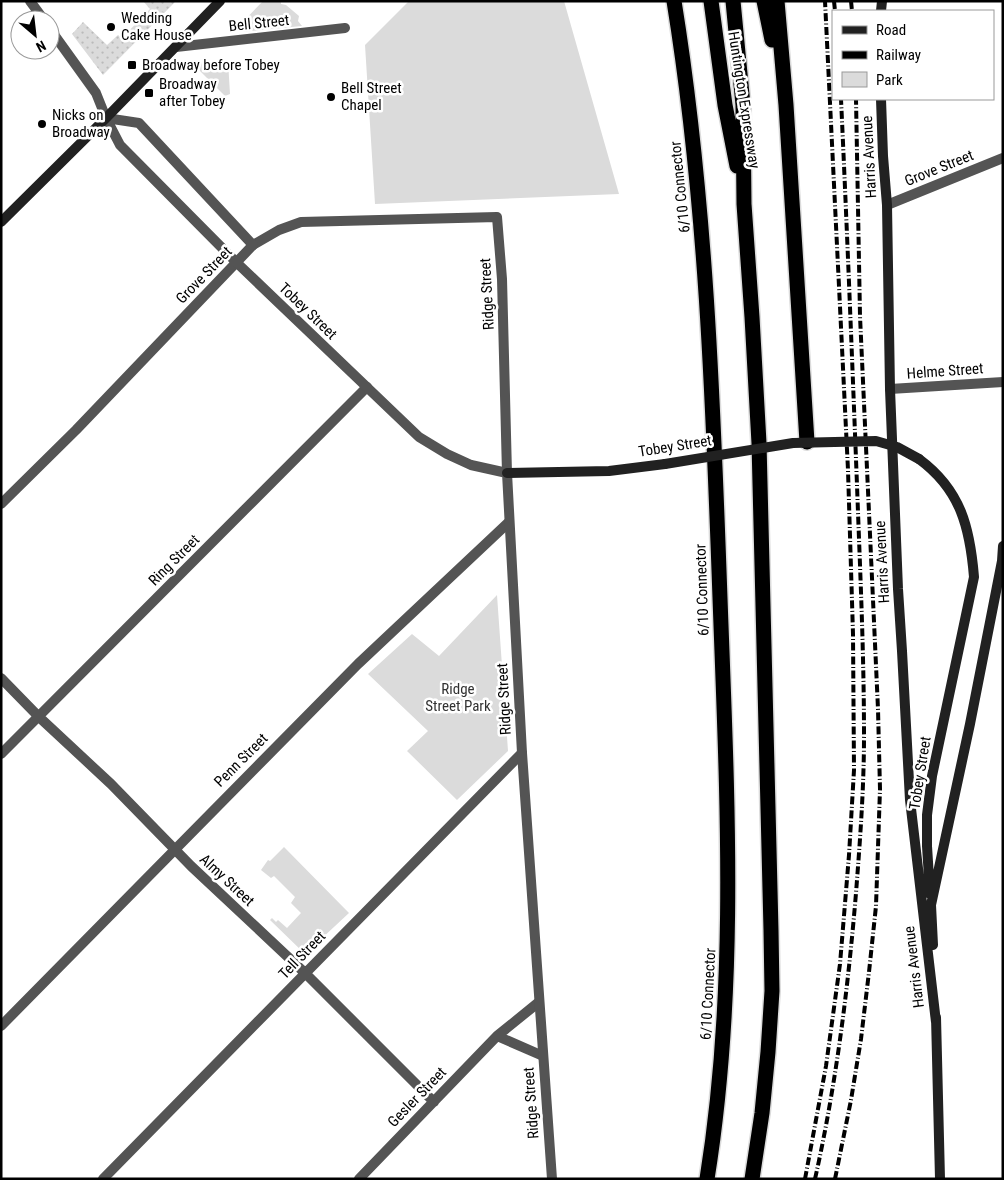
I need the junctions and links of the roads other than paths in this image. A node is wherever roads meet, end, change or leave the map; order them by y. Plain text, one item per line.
1 (220, 1) edge
2 (674, 1) edge
3 (711, 1) edge
4 (732, 1) edge
5 (764, 1) edge
6 (777, 1) edge
7 (345, 28) dead end
8 (60, 43) edge
9 (176, 47) junction
10 (881, 100) edge
11 (786, 105) junction
12 (106, 118) junction
13 (1003, 158) edge
14 (744, 204) junction
15 (887, 205) junction
16 (497, 217) joint
17 (1, 222) edge
18 (253, 245) junction
19 (237, 263) junction
20 (1003, 382) edge
21 (367, 387) junction
22 (890, 389) junction
23 (807, 442) junction
24 (507, 473) junction
25 (1, 504) edge
26 (509, 522) junction
27 (1003, 546) edge
28 (1, 678) edge
29 (39, 717) junction
30 (522, 753) junction
31 (1, 754) edge
32 (174, 849) junction
33 (931, 905) junction
34 (305, 973) junction
35 (539, 1002) junction
36 (936, 1022) junction
37 (1, 1026) edge
38 (498, 1036) junction
39 (543, 1056) junction
40 (434, 1102) junction
41 (103, 1179) edge
42 (359, 1179) edge
43 (552, 1179) edge
44 (707, 1179) edge
45 (752, 1179) edge
46 (940, 1179) edge

1 - 9 main road
2 - 44 highway, 6/10 Connector
3 - 14 highway, Huntington Expressway
4 - 14 highway
5 - 11 highway
6 - 11 highway
7 - 9 street, Bell Street
8 - 12 street, Tobey Street
9 - 12 main road
10 - 15 main road, Harris Avenue
11 - 23 highway
12 - 17 main road
12 - 18 street
12 - 19 street, Tobey Street
13 - 15 street, Grove Street
14 - 45 highway
15 - 22 main road, Harris Avenue
16 - 18 street, Grove Street
16 - 24 street, Ridge Street
18 - 19 street, Grove Street
19 - 21 street, Tobey Street
19 - 25 street, Grove Street
20 - 22 street, Helme Street
21 - 24 street, Tobey Street
21 - 29 street, Ring Street
22 - 36 main road, Harris Avenue
23 - 24 main road, Tobey Street, bridge
23 - 33 main road, Tobey Street, bridge
24 - 26 street, Ridge Street
26 - 30 street, Ridge Street
26 - 32 street, Penn Street
27 - 33 main road, Harris Avenue
28 - 29 street, Almy Street
29 - 31 street, Ring Street
29 - 32 street, Almy Street
30 - 34 street, Tell Street
30 - 35 street, Ridge Street
32 - 34 street, Almy Street
32 - 37 street, Penn Street
33 - 36 main road, Harris Avenue
34 - 40 street, Almy Street
34 - 41 street, Tell Street
35 - 38 street, Gesler Street
35 - 39 street, Ridge Street
36 - 46 main road, Harris Avenue
38 - 39 street
38 - 40 street, Gesler Street
39 - 43 street, Ridge Street
40 - 42 street, Gesler Street

